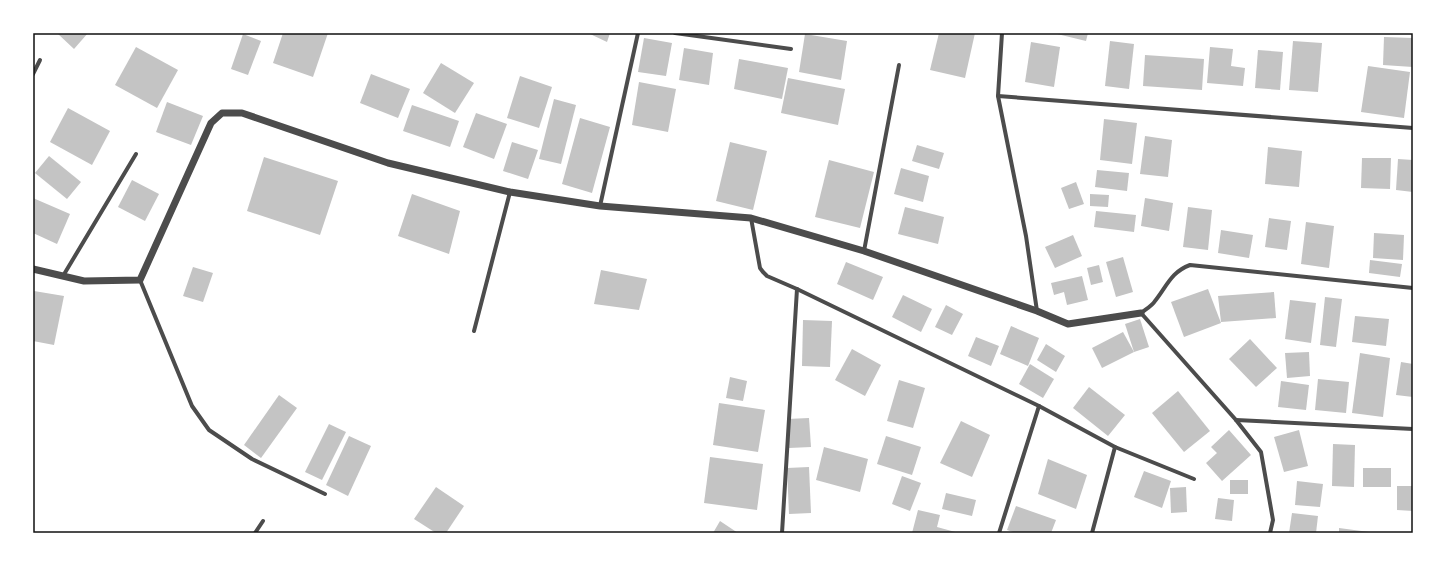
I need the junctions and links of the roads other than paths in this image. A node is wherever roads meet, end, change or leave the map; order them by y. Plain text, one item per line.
1 (638, 33) edge
2 (675, 33) edge
3 (1002, 33) edge
4 (791, 49) dead end
5 (40, 60) dead end
6 (899, 65) dead end
7 (33, 74) edge
8 (998, 96) junction
9 (1413, 128) edge
10 (136, 154) dead end
11 (510, 192) junction
12 (600, 206) junction
13 (751, 218) junction
14 (864, 251) junction
15 (33, 269) edge
16 (63, 276) junction
17 (140, 280) junction
18 (1413, 288) edge
19 (797, 289) junction
20 (1037, 311) junction
21 (1141, 313) junction
22 (474, 331) dead end
23 (1039, 406) junction
24 (1236, 420) junction
25 (1413, 429) edge
26 (1115, 447) junction
27 (1194, 479) dead end
28 (325, 494) dead end
29 (263, 521) dead end
30 (255, 533) edge
31 (782, 533) edge
32 (999, 533) edge
33 (1092, 533) edge
34 (1270, 533) edge

1 - 12 street
2 - 4 street
3 - 8 street
5 - 7 street
6 - 14 street
8 - 9 street
8 - 20 street
10 - 16 street
11 - 12 street
11 - 17 street
11 - 22 street
12 - 13 street
13 - 14 street
13 - 19 street
14 - 20 street
15 - 16 street
16 - 17 street
17 - 28 street
18 - 21 street
19 - 23 street
19 - 31 street
20 - 21 street
21 - 24 street
23 - 26 street
23 - 32 street
24 - 25 street
24 - 34 street
26 - 27 street
26 - 33 street
29 - 30 street

